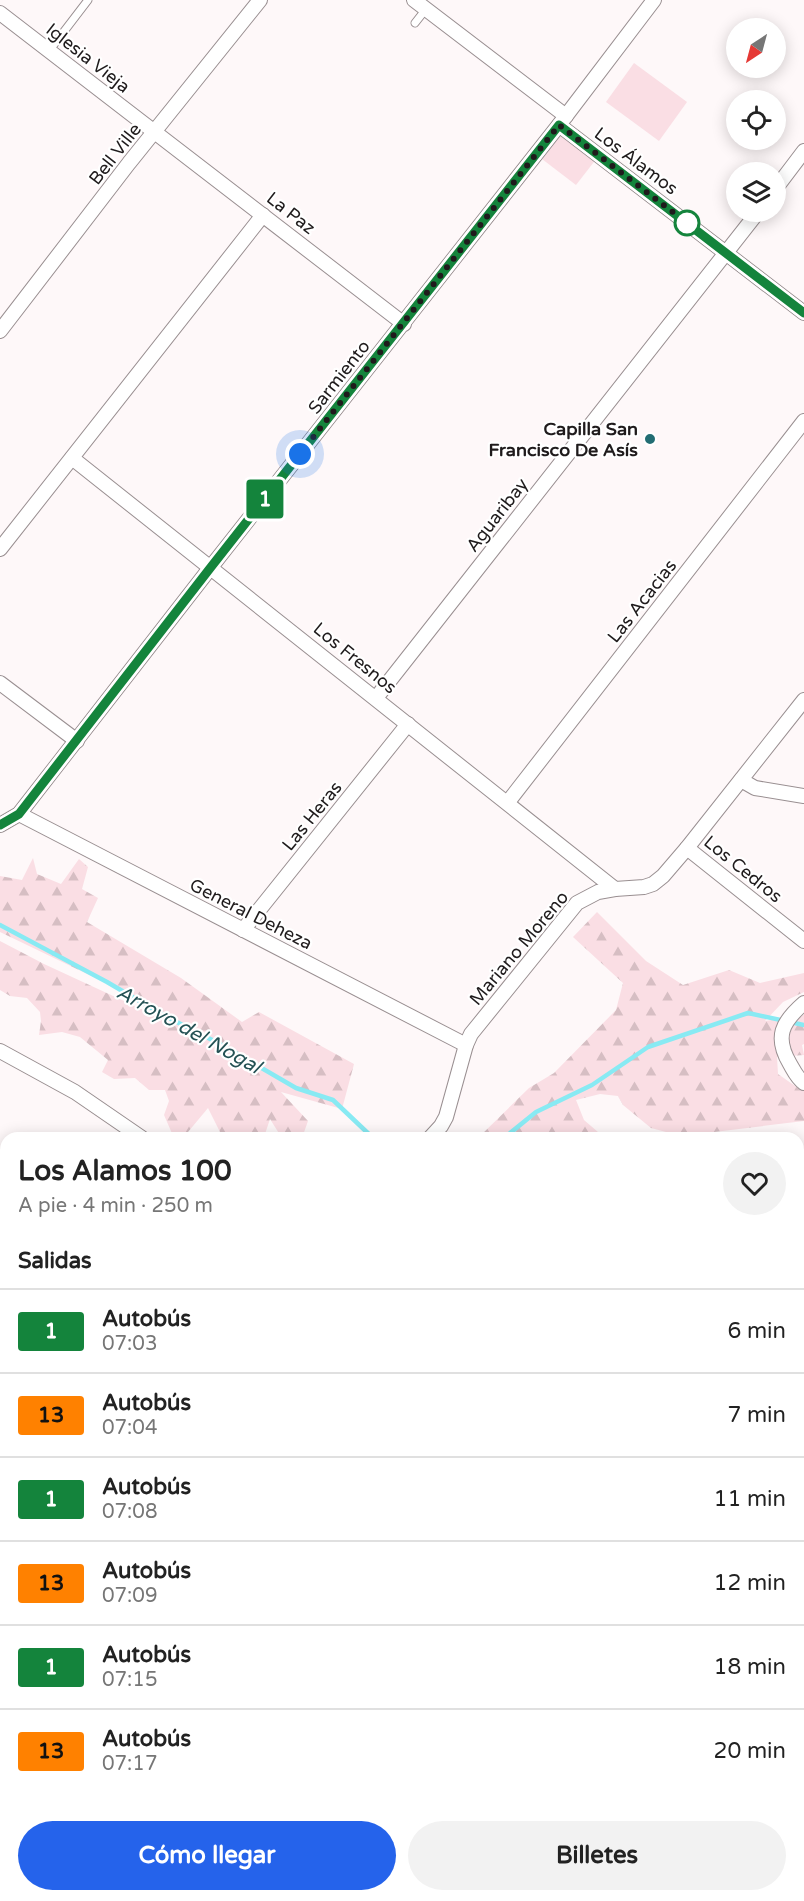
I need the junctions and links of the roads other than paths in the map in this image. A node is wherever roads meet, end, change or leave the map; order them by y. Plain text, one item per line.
1 (88, 0) edge
2 (260, 0) edge
3 (414, 0) edge
4 (654, 0) edge
5 (426, 9) junction
6 (0, 13) edge
7 (415, 23) dead end
8 (49, 51) junction
9 (563, 121) junction
10 (154, 132) junction
11 (804, 151) edge
12 (786, 175) edge
13 (263, 214) junction
14 (750, 222) edge
15 (726, 252) junction
16 (804, 313) edge
17 (404, 324) junction
18 (0, 331) edge
19 (804, 422) edge
20 (72, 458) junction
21 (0, 549) edge
22 (211, 567) junction
23 (0, 683) edge
24 (376, 698) junction
25 (804, 700) edge
26 (408, 724) junction
27 (77, 741) junction
28 (741, 780) junction
29 (804, 796) edge
30 (508, 802) junction
31 (19, 814) junction
32 (0, 825) edge
33 (687, 848) junction
34 (615, 889) junction
35 (243, 930) junction
36 (804, 941) edge
37 (804, 1003) edge
38 (466, 1045) junction
39 (0, 1052) edge
40 (804, 1083) edge
41 (133, 1132) edge
42 (436, 1132) edge

1 - 8 lane
2 - 10 street, Bell Ville
3 - 5 street, Los Álamos
4 - 9 street, Sarmiento
5 - 7 lane
5 - 9 street, Los Álamos
6 - 8 street, Iglesia Vieja
8 - 10 street, Iglesia Vieja
9 - 15 street, Los Álamos
9 - 17 street, Sarmiento
10 - 13 street, La Paz
10 - 18 street, Bell Ville
11 - 12 street
13 - 17 street, La Paz
13 - 20 street
14 - 15 street, Aguaribay
15 - 16 street, Los Álamos
15 - 24 street, Aguaribay
17 - 22 street, Sarmiento
19 - 30 street, Las Acacias
20 - 21 street
20 - 22 street, Los Fresnos
22 - 24 street, Los Fresnos
22 - 27 street, Sarmiento
23 - 27 street
24 - 26 street, Los Fresnos
25 - 28 street, Mariano Moreno
26 - 30 street, Los Fresnos
26 - 35 street, Las Heras
27 - 31 street, Sarmiento
28 - 29 street
28 - 33 street, Mariano Moreno
30 - 34 street, Los Fresnos
31 - 32 street, Sarmiento
31 - 35 street, General Deheza
33 - 34 street, Mariano Moreno
33 - 36 street, Los Cedros
34 - 38 street, Mariano Moreno
35 - 38 street, General Deheza
37 - 40 street
38 - 42 street, Mariano Moreno
39 - 41 street

